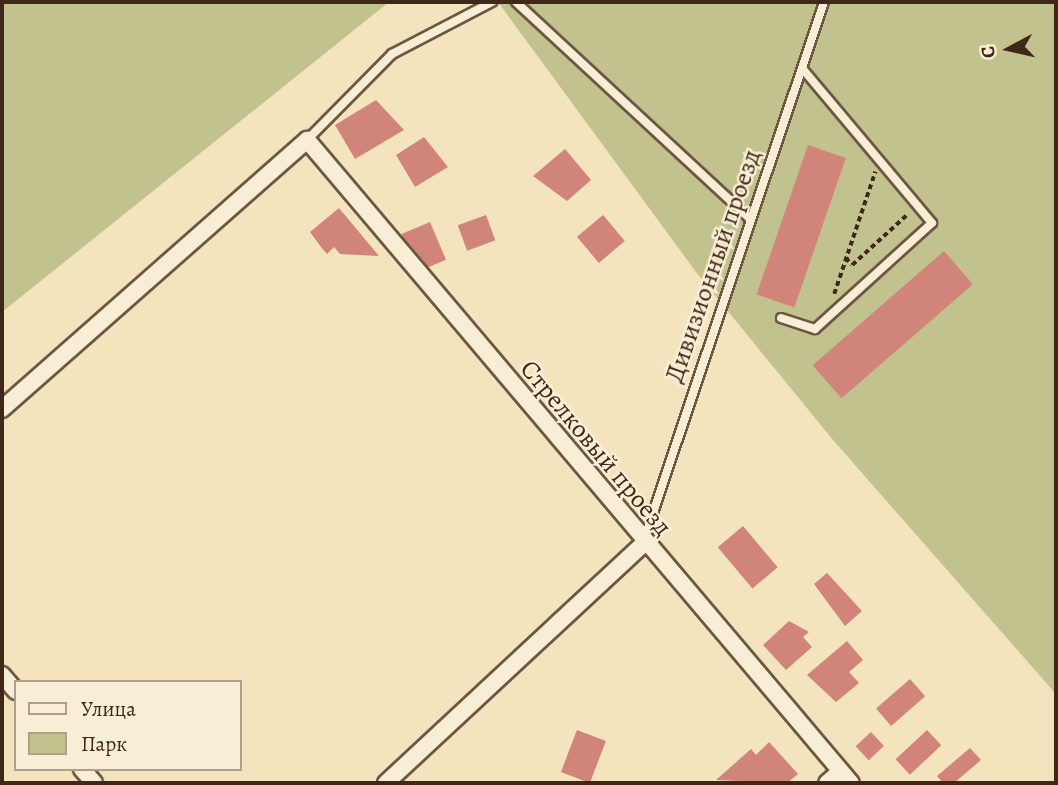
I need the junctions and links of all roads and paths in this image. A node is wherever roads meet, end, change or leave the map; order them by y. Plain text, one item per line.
1 (492, 2) edge
2 (516, 2) edge
3 (824, 2) edge
4 (802, 68) junction
5 (307, 140) junction
6 (879, 160) junction
7 (918, 206) junction
8 (750, 219) junction
9 (846, 258) junction
10 (781, 318) dead end
11 (825, 320) junction
12 (2, 409) edge
13 (643, 544) junction
14 (2, 675) edge
15 (14, 689) edge
16 (846, 777) edge
17 (386, 783) edge
18 (827, 783) edge

1 - 5 lane
2 - 8 lane
3 - 4 lane, Дивизионный проезд
4 - 6 lane
4 - 8 lane, Дивизионный проезд
5 - 12 street
5 - 13 street, Стрелковый проезд
6 - 7 lane
6 - 9 path
7 - 9 path
7 - 11 lane
8 - 13 lane, Дивизионный проезд
9 - 11 path
10 - 11 lane
13 - 16 street, Стрелковый проезд
13 - 17 street
14 - 15 street
16 - 18 street

